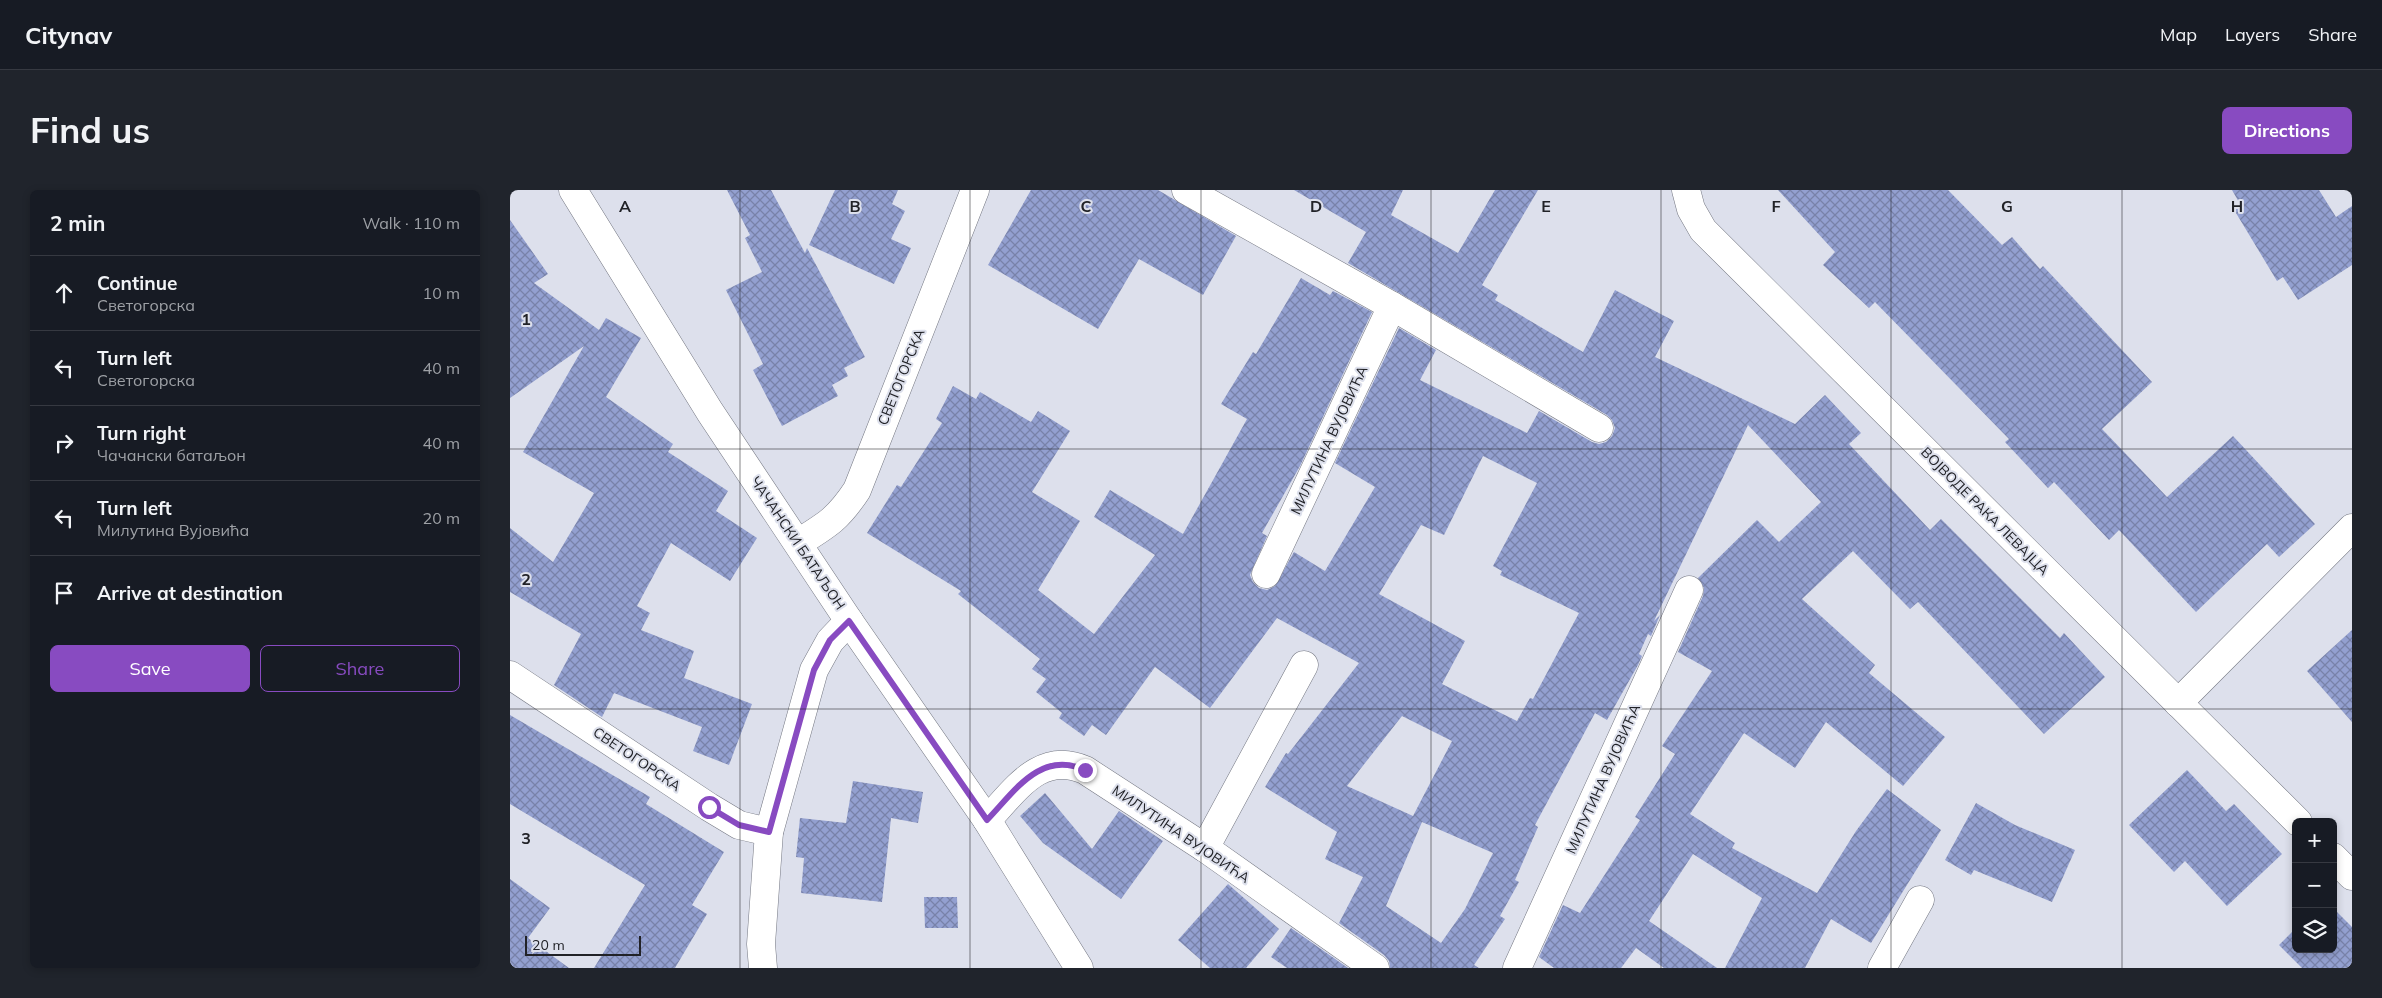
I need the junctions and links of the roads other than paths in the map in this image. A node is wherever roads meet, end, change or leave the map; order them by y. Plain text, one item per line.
1 (573, 190) edge
2 (975, 190) edge
3 (1186, 190) edge
4 (1686, 190) edge
5 (1392, 306) junction
6 (1599, 428) dead end
7 (2352, 528) edge
8 (798, 542) junction
9 (1266, 574) dead end
10 (1689, 590) dead end
11 (849, 621) junction
12 (1304, 665) dead end
13 (510, 675) edge
14 (2178, 703) junction
15 (2294, 818) edge
16 (987, 820) junction
17 (769, 832) junction
18 (1205, 848) junction
19 (2337, 861) edge
20 (2352, 876) edge
21 (1920, 900) dead end
22 (763, 968) edge
23 (1079, 968) edge
24 (1375, 968) edge
25 (1517, 968) edge
26 (1882, 968) edge

1 - 8 street, ЧАЧАНСКИ БАТАЉОН
2 - 8 street, СВЕТОГОРСКА
3 - 5 street
4 - 14 street, ВОЈВОДЕ РАКА ЛЕВАЈЦА
5 - 6 street
5 - 9 street, МИЛУТИНА ВУЈОВИЋА
7 - 14 street
8 - 11 street, ЧАЧАНСКИ БАТАЉОН
10 - 25 street, МИЛУТИНА ВУЈОВИЋА
11 - 16 street, ЧАЧАНСКИ БАТАЉОН
11 - 17 street
12 - 18 street
13 - 17 street, СВЕТОГОРСКА
14 - 15 street, ВОЈВОДЕ РАКА ЛЕВАЈЦА
16 - 18 street, МИЛУТИНА ВУЈОВИЋА
16 - 23 street, ЧАЧАНСКИ БАТАЉОН
17 - 22 street
18 - 24 street, МИЛУТИНА ВУЈОВИЋА
19 - 20 street
21 - 26 street

